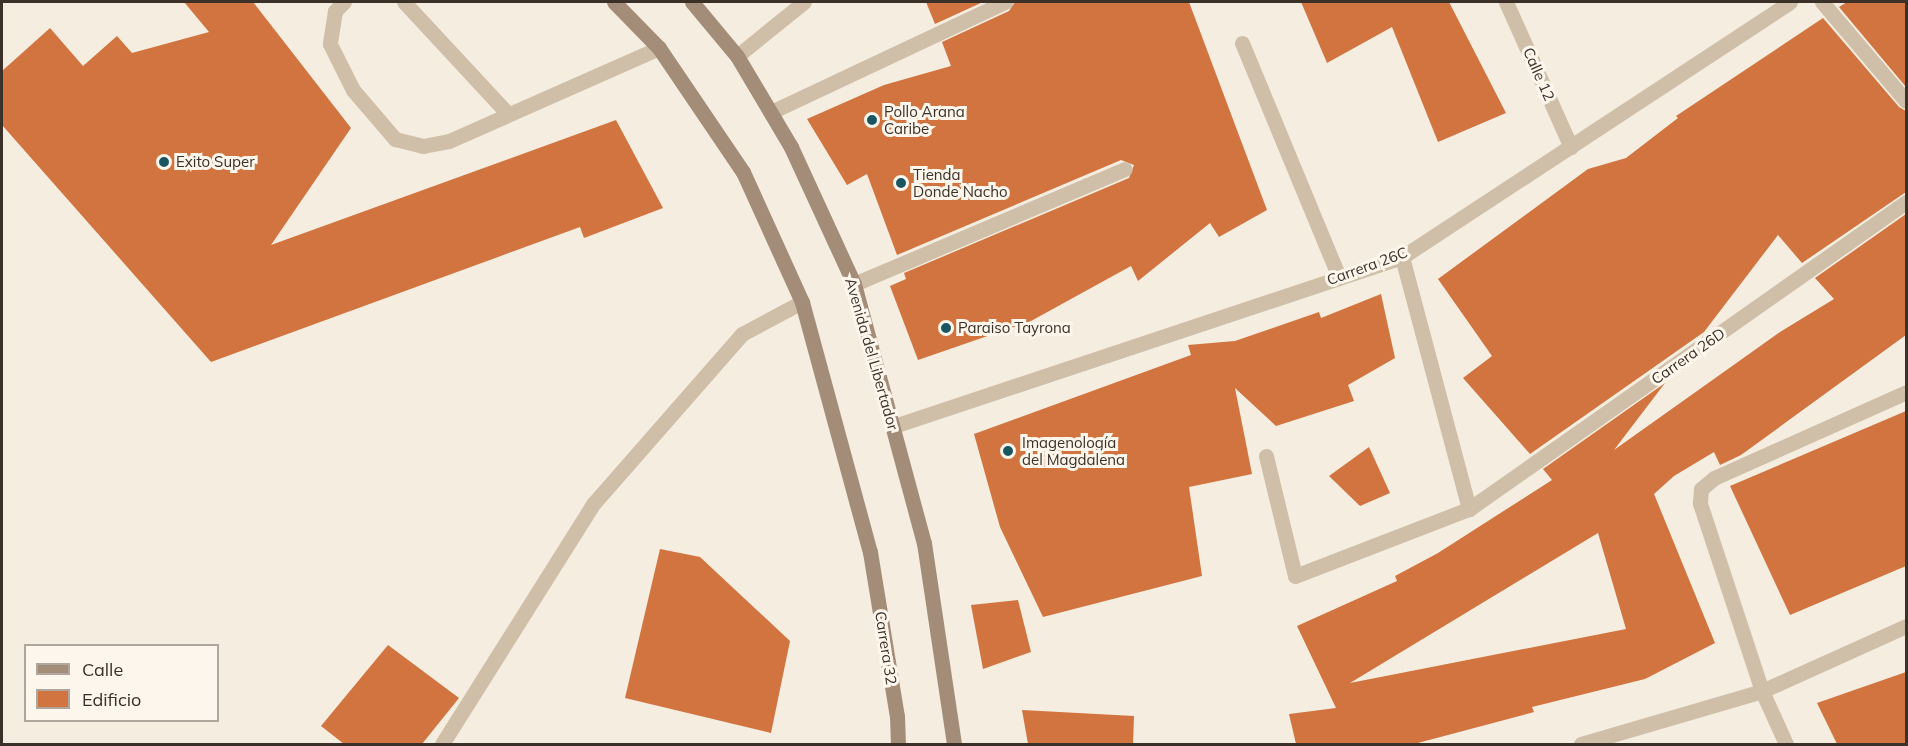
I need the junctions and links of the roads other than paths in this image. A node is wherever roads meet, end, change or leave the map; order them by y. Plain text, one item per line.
1 (344, 2) edge
2 (404, 2) edge
3 (614, 2) edge
4 (692, 2) edge
5 (804, 2) edge
6 (1005, 2) edge
7 (1506, 2) edge
8 (1790, 2) edge
9 (1822, 2) edge
10 (1242, 43) dead end
11 (659, 48) junction
12 (737, 56) junction
13 (1906, 101) edge
14 (771, 112) junction
15 (508, 114) junction
16 (1571, 147) junction
17 (1125, 169) dead end
18 (1906, 202) edge
19 (1402, 257) junction
20 (1339, 277) junction
21 (854, 284) junction
22 (802, 302) junction
23 (1906, 392) edge
24 (894, 426) junction
25 (1266, 456) dead end
26 (1469, 509) junction
27 (1906, 626) edge
28 (1762, 691) junction
29 (442, 744) edge
30 (898, 744) edge
31 (954, 744) edge
32 (1581, 744) edge
33 (1786, 744) edge

1 - 15 street
2 - 15 street
3 - 11 main road
4 - 12 main road, Avenida del Libertador
5 - 12 street
6 - 14 street
7 - 16 street, Calle 12
8 - 16 street, Carrera 26C
9 - 13 street
10 - 20 street
11 - 15 street
11 - 22 main road
12 - 14 main road, Avenida del Libertador
14 - 21 main road, Avenida del Libertador
16 - 19 street, Carrera 26C
17 - 21 street
18 - 26 street, Carrera 26D
19 - 20 street, Carrera 26C
19 - 26 street
20 - 24 street, Carrera 26C
21 - 24 main road, Avenida del Libertador
22 - 29 street
22 - 30 main road, Carrera 32
23 - 28 street
24 - 31 main road, Avenida del Libertador
25 - 26 street, Carrera 26D
27 - 28 street
28 - 32 street
28 - 33 street

